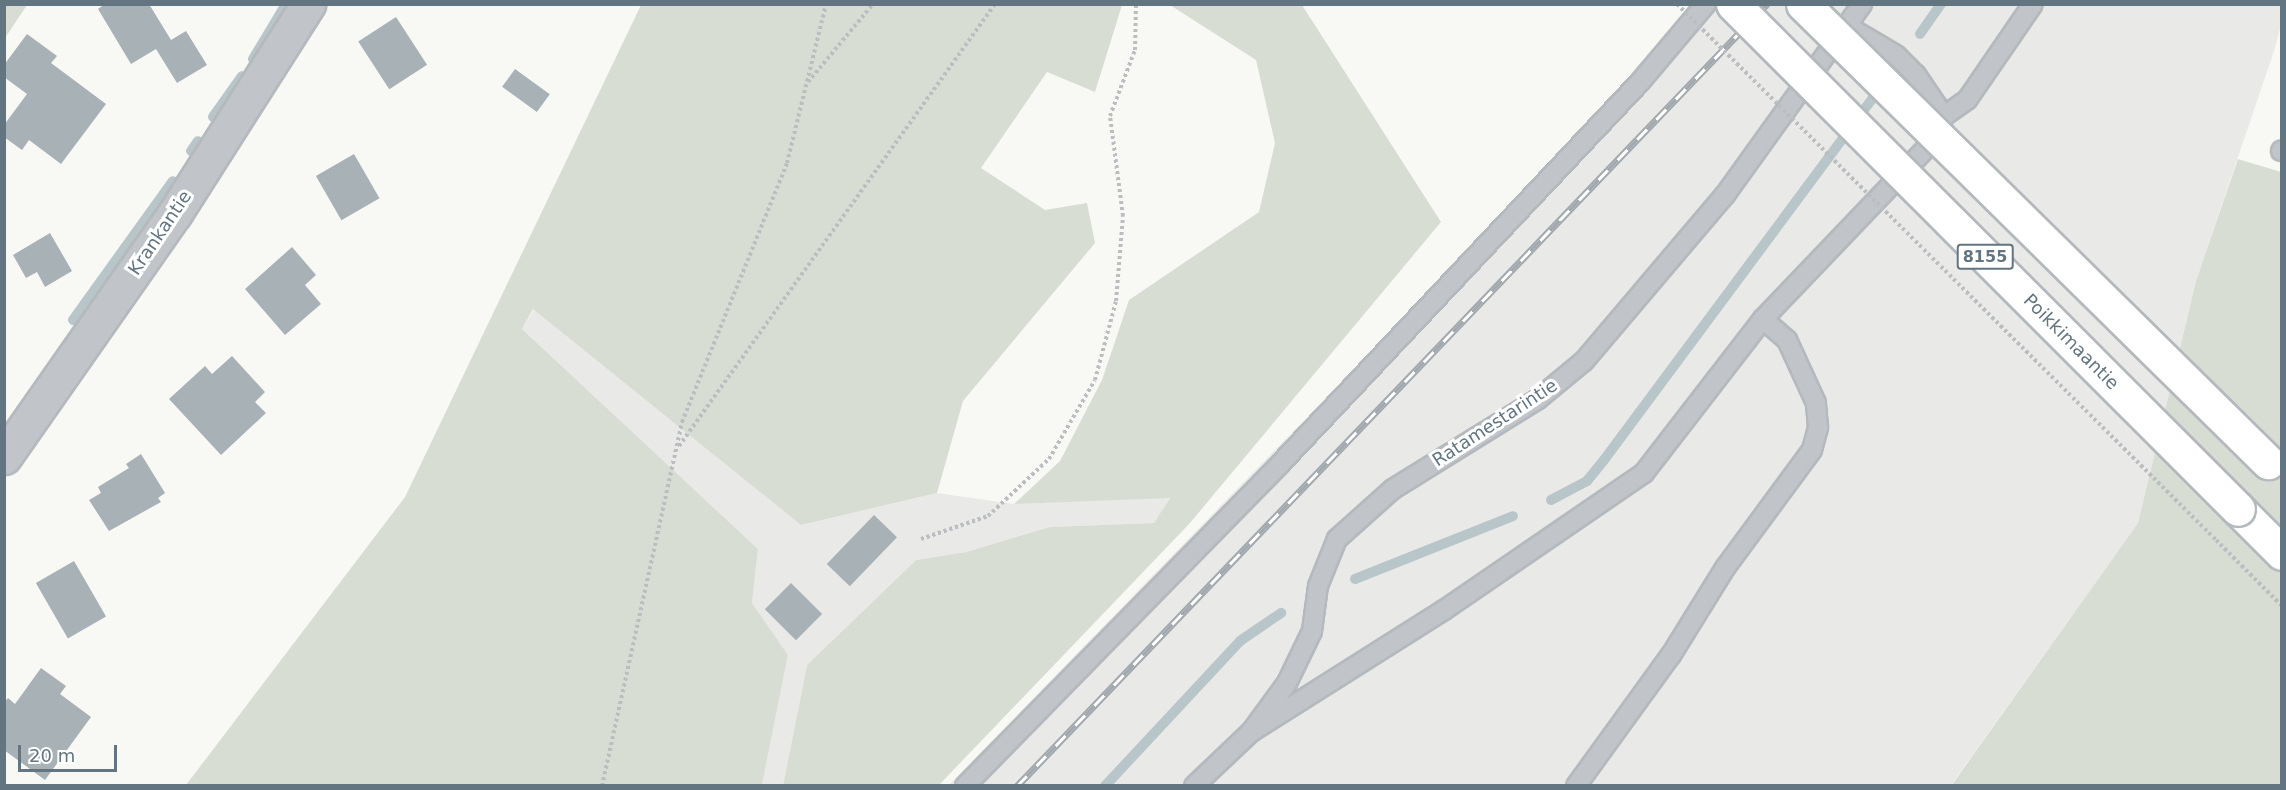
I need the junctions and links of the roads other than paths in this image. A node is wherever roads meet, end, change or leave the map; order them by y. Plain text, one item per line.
1 (308, 4) edge
2 (1706, 4) edge
3 (1733, 4) edge
4 (1803, 4) edge
5 (1862, 4) edge
6 (2033, 4) edge
7 (1847, 26) junction
8 (1944, 116) junction
9 (1762, 319) junction
10 (4, 458) edge
11 (2275, 469) edge
12 (2282, 553) edge
13 (1251, 732) junction
14 (965, 786) edge
15 (1194, 786) edge
16 (1576, 786) edge

1 - 10 street, Krankantie
2 - 14 lane
3 - 12 main road, Poikkimaantie / 8155, bridge
4 - 11 main road, 8155, bridge
5 - 7 lane, Ratamestarintie
6 - 8 lane
7 - 8 lane
7 - 13 lane, Ratamestarintie
8 - 9 lane
9 - 13 lane
9 - 16 lane
13 - 15 lane, Ratamestarintie

